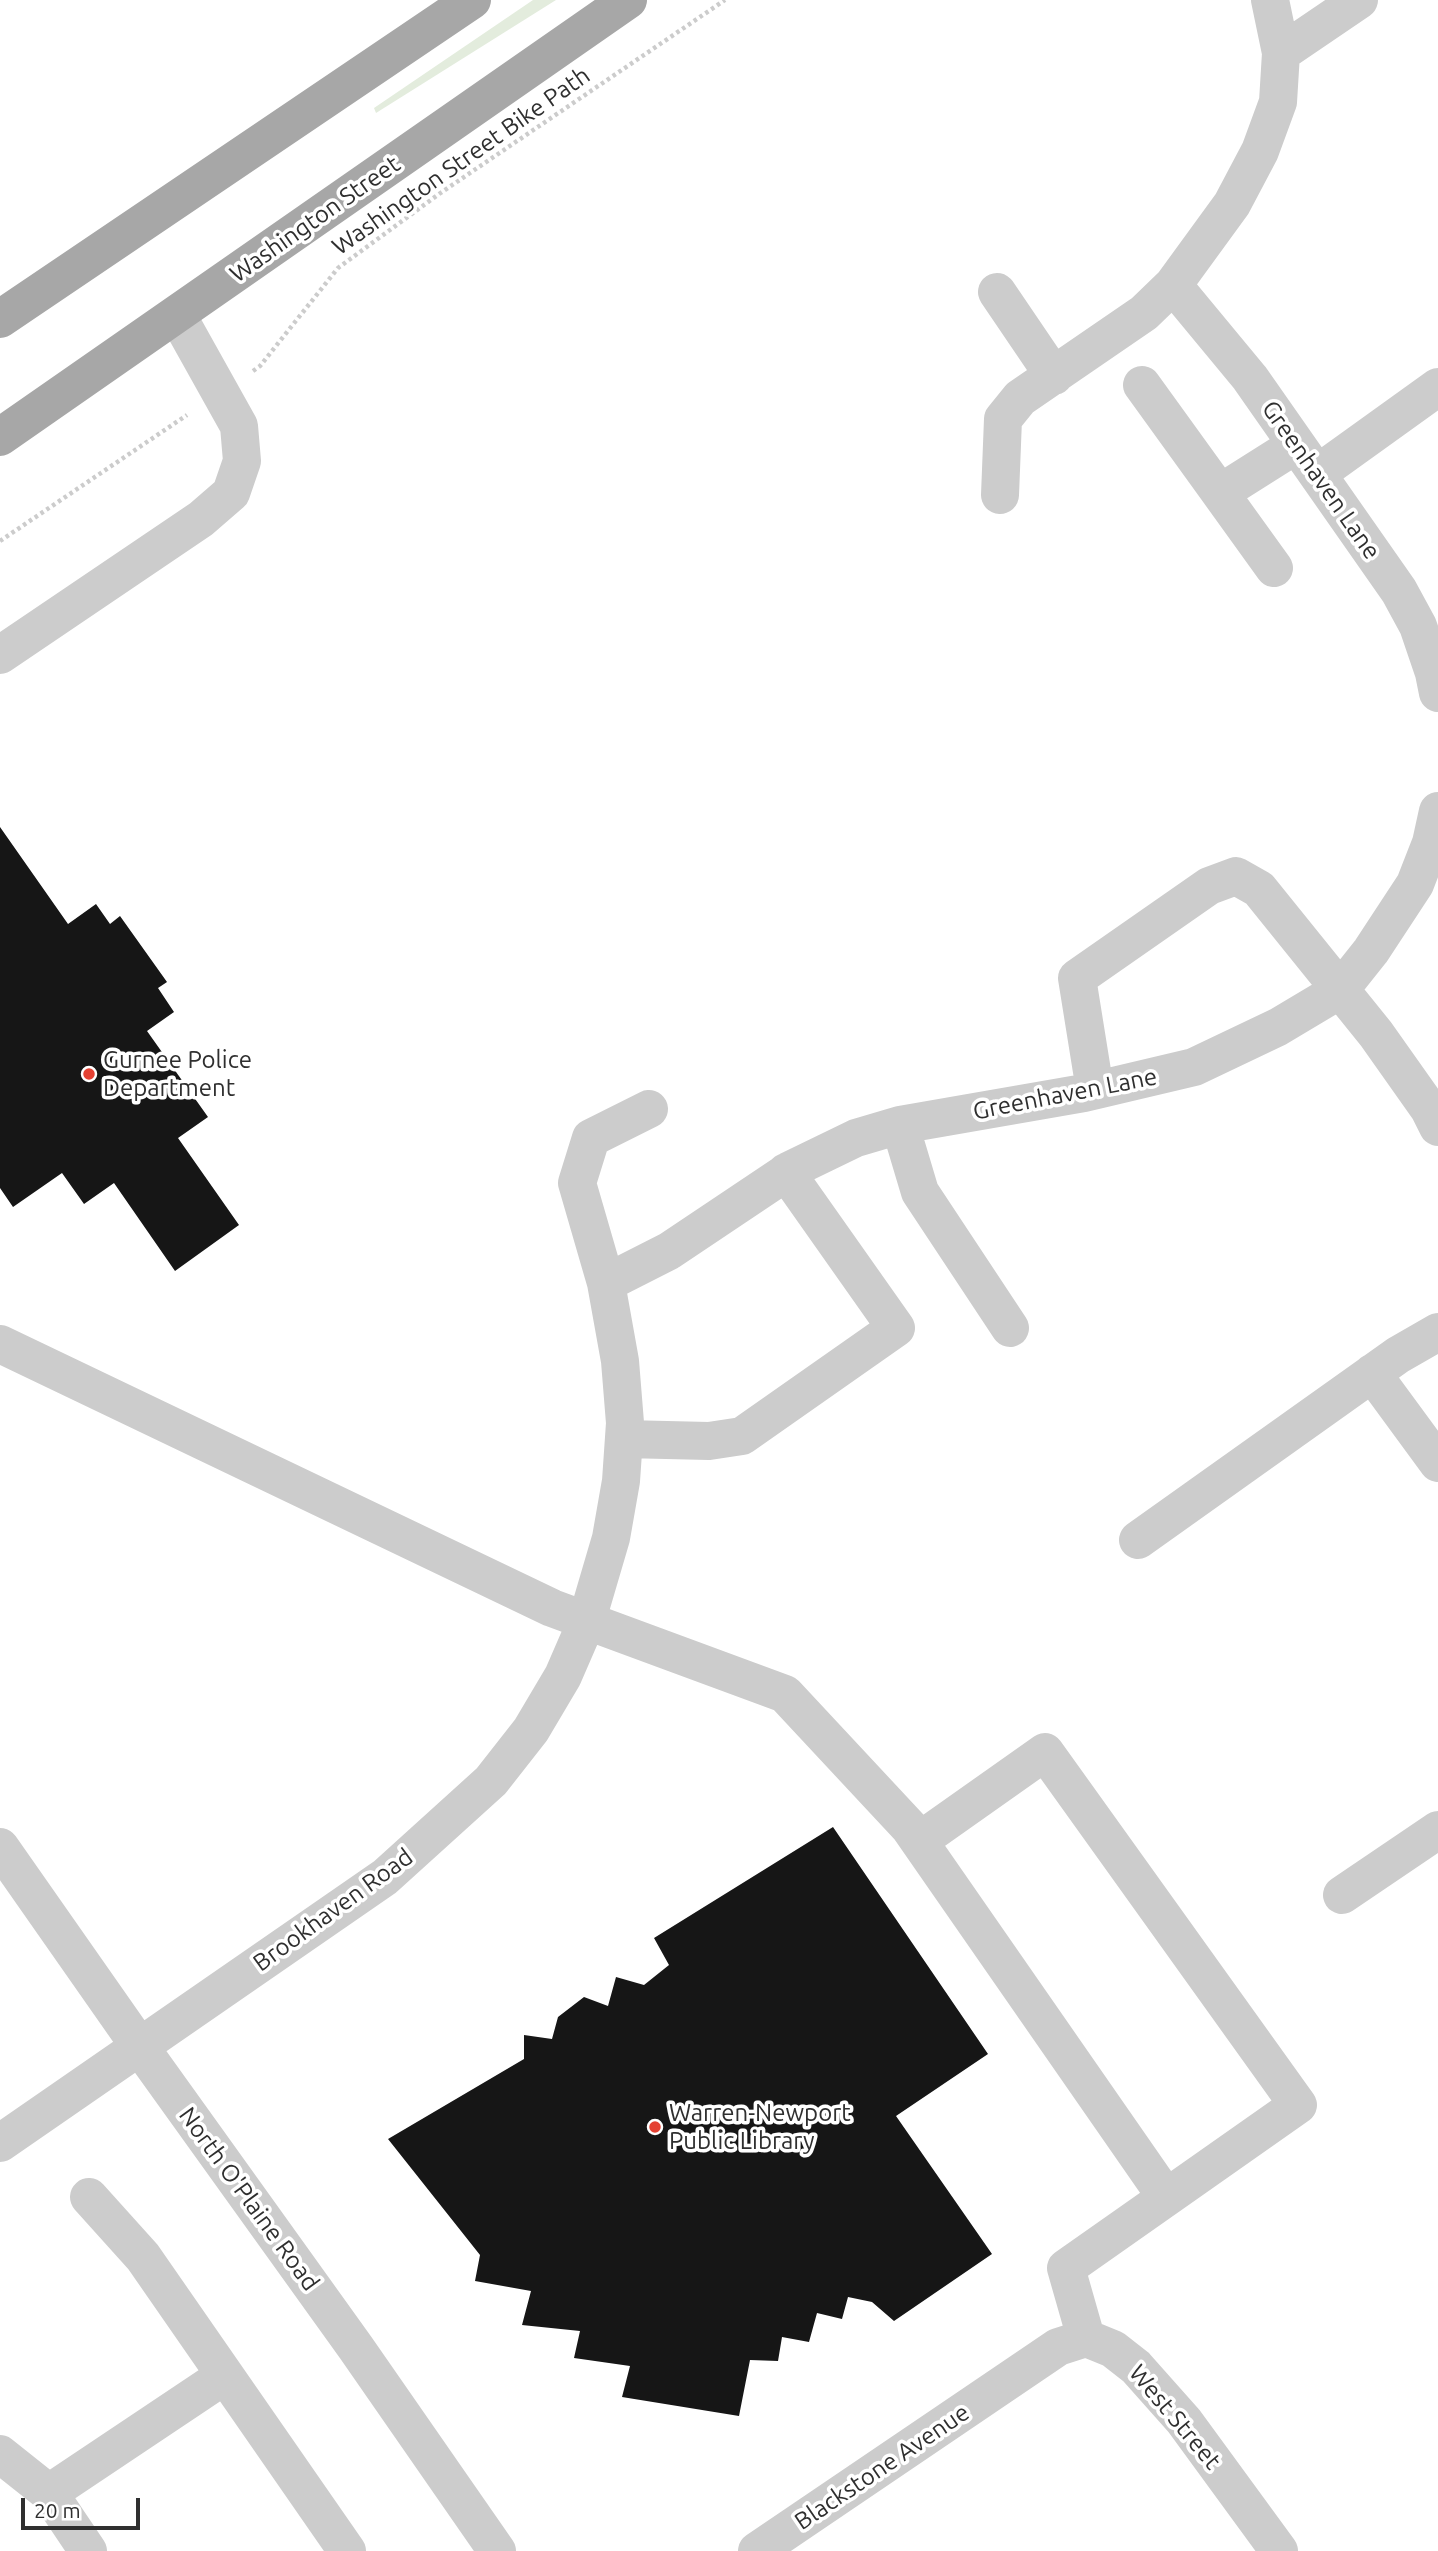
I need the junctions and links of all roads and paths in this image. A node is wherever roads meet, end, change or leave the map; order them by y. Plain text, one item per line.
1 (472, 0) edge
2 (628, 0) edge
3 (724, 0) edge
4 (1270, 0) edge
5 (1359, 0) edge
6 (1281, 53) junction
7 (1173, 285) junction
8 (997, 292) dead end
9 (177, 315) junction
10 (0, 319) edge
11 (1054, 376) junction
12 (1142, 385) dead end
13 (1438, 387) edge
14 (219, 393) junction
15 (0, 437) edge
16 (1307, 459) junction
17 (1220, 494) junction
18 (1000, 495) dead end
19 (0, 541) edge
20 (1274, 568) dead end
21 (0, 654) edge
22 (1438, 693) edge
23 (1438, 811) edge
24 (1340, 990) junction
25 (1095, 1090) junction
26 (649, 1109) dead end
27 (900, 1125) junction
28 (1438, 1127) edge
29 (786, 1172) junction
30 (606, 1283) junction
31 (1010, 1328) dead end
32 (1438, 1332) edge
33 (0, 1344) edge
34 (1372, 1373) junction
35 (624, 1439) junction
36 (1438, 1463) edge
37 (1138, 1540) dead end
38 (586, 1623) junction
39 (1438, 1830) edge
40 (919, 1841) junction
41 (0, 1847) edge
42 (1342, 1895) dead end
43 (140, 2047) junction
44 (4, 2131) edge
45 (89, 2197) dead end
46 (1166, 2197) junction
47 (1086, 2338) junction
48 (224, 2376) junction
49 (0, 2454) edge
50 (49, 2493) junction
51 (88, 2551) edge
52 (347, 2551) edge
53 (497, 2551) edge
54 (757, 2551) edge
55 (1279, 2551) edge

1 - 10 main road
2 - 9 main road, Washington Street
3 - 14 path, Washington Street Bike Path
4 - 6 street
5 - 6 street
6 - 7 street
7 - 11 street
7 - 16 street, Greenhaven Lane
8 - 11 street
9 - 14 street
9 - 15 main road, Washington Street
11 - 18 street
12 - 17 street
13 - 16 street
14 - 19 path, Washington Street Bike Path
14 - 21 street
16 - 17 street
16 - 22 street, Greenhaven Lane
17 - 20 street
23 - 24 street, Greenhaven Lane
24 - 25 street, Greenhaven Lane
24 - 25 street
24 - 28 street
25 - 27 street, Greenhaven Lane
26 - 30 street, Brookhaven Road
27 - 29 street, Greenhaven Lane
27 - 31 street
29 - 30 street, Greenhaven Lane
29 - 35 street
30 - 35 street, Brookhaven Road
32 - 34 street
33 - 38 street
34 - 36 street
34 - 37 street
35 - 38 street, Brookhaven Road
38 - 40 street
38 - 43 street, Brookhaven Road
39 - 42 street
40 - 46 street
40 - 46 street
41 - 43 street, North O'Plaine Road
43 - 44 street, Brookhaven Road
43 - 53 street, North O'Plaine Road
45 - 48 street
46 - 47 street
47 - 54 street, Blackstone Avenue
47 - 55 street, West Street
48 - 50 street
48 - 52 street
49 - 50 street
50 - 51 street

